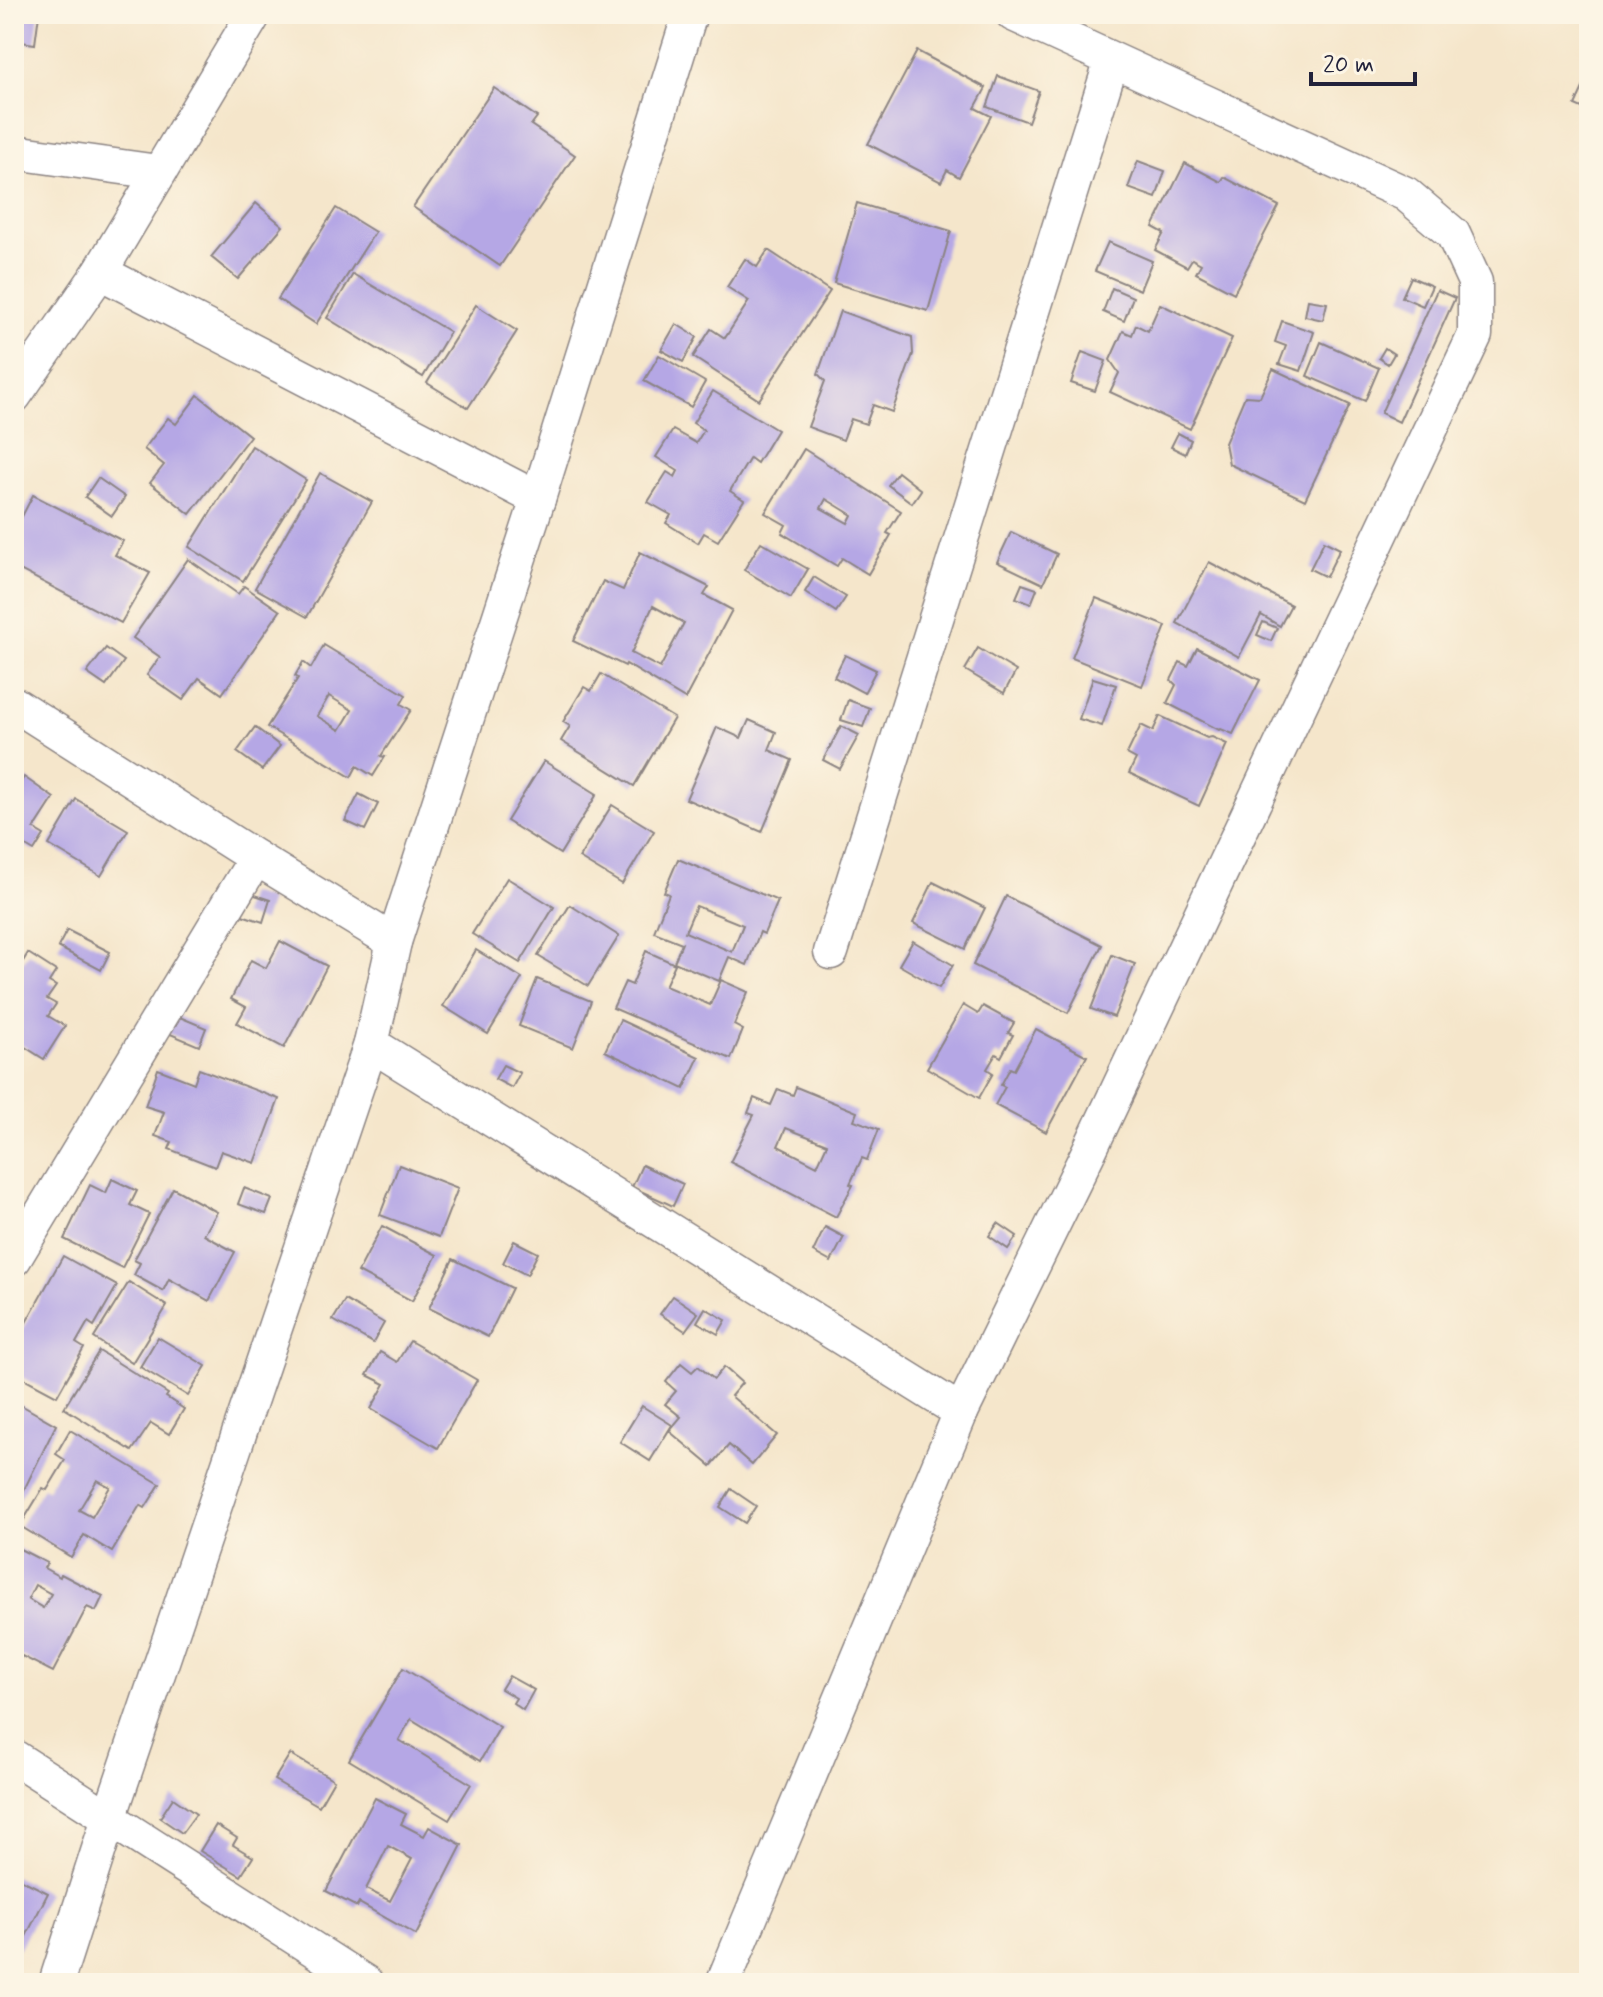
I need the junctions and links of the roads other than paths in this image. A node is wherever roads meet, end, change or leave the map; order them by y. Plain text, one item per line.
1 (254, 14) edge
2 (690, 14) edge
3 (1013, 14) edge
4 (1112, 60) junction
5 (14, 152) edge
6 (158, 172) junction
7 (100, 272) junction
8 (14, 396) edge
9 (538, 499) junction
10 (14, 704) edge
11 (256, 858) junction
12 (394, 942) junction
13 (831, 952) dead end
14 (371, 1044) junction
15 (14, 1259) edge
16 (961, 1412) junction
17 (14, 1757) edge
18 (109, 1818) junction
19 (56, 1983) edge
20 (366, 1983) edge
21 (723, 1983) edge

1 - 6 street
2 - 9 street
3 - 4 street
4 - 13 street
4 - 16 street
5 - 6 street
6 - 7 street
7 - 8 street
7 - 9 street
9 - 12 street
10 - 11 street
11 - 12 street
11 - 15 street
12 - 14 street
14 - 16 street
14 - 18 street
16 - 21 street
17 - 18 street
18 - 19 street
18 - 20 street

